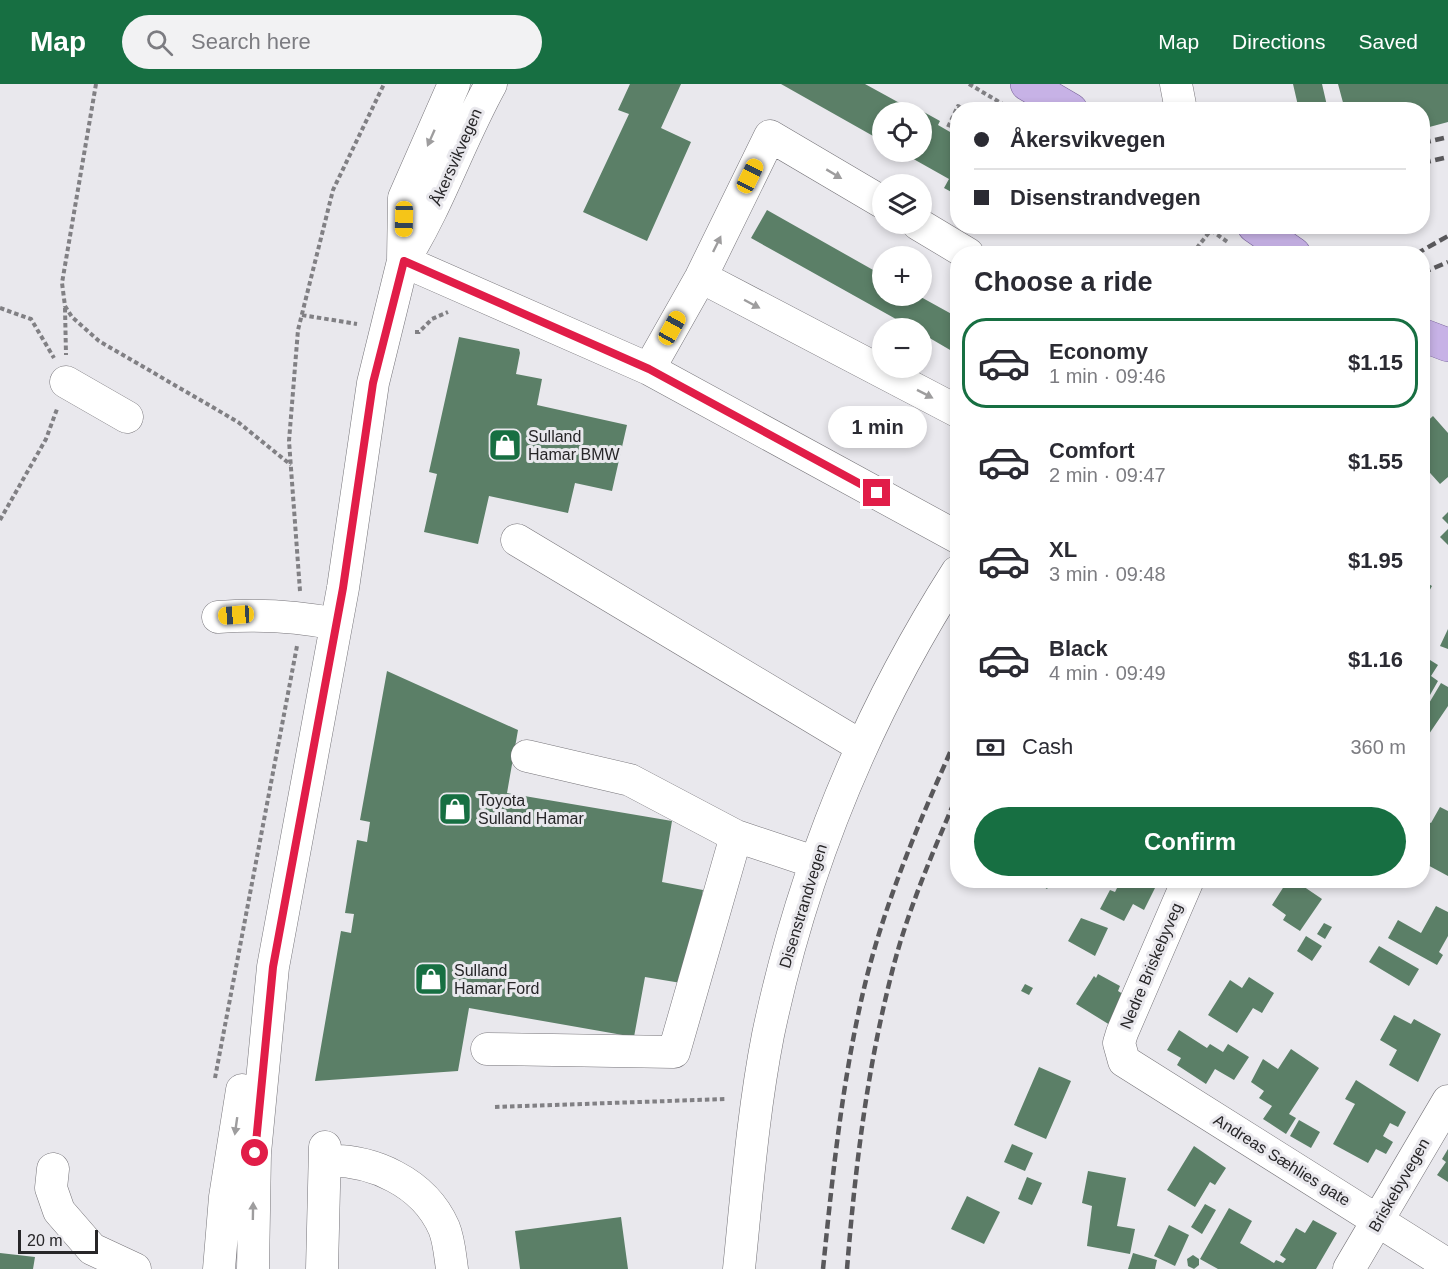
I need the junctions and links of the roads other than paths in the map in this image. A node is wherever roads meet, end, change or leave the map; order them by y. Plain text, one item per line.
1 (454, 84) edge
2 (490, 84) edge
3 (1027, 84) edge
4 (1176, 84) edge
5 (1057, 102) edge
6 (1179, 102) edge
7 (872, 196) edge
8 (932, 232) edge
9 (955, 246) edge
10 (404, 261) junction
11 (701, 277) junction
12 (649, 369) junction
13 (66, 382) road end
14 (950, 407) edge
15 (127, 417) dead end
16 (950, 533) edge
17 (517, 540) dead end
18 (950, 583) edge
19 (218, 616) dead end
20 (336, 624) junction
21 (861, 746) junction
22 (526, 756) dead end
23 (736, 836) junction
24 (814, 862) junction
25 (1185, 888) edge
26 (273, 967) junction
27 (487, 1049) dead end
28 (1119, 1052) joint
29 (1448, 1101) edge
30 (53, 1169) dead end
31 (1379, 1222) junction
32 (1448, 1265) edge
33 (135, 1269) edge
34 (219, 1269) edge
35 (253, 1269) edge
36 (322, 1269) edge
37 (452, 1269) edge
38 (739, 1269) edge
39 (1349, 1269) edge

1 -> 10 street, Åkersvikvegen
2 - 10 street, Åkersvikvegen
3 - 5 main road
4 - 6 street
11 -> 7 street
8 - 9 street
10 - 12 street
10 - 20 street, Åkersvikvegen
11 - 12 street
11 -> 14 street
12 - 16 street
13 - 15 street
17 - 21 street
18 - 21 street, Disenstrandvegen
19 - 20 street
20 - 26 street, Åkersvikvegen
21 - 24 street, Disenstrandvegen
22 - 23 street
23 - 24 street
23 - 27 street
24 - 38 street, Disenstrandvegen
25 - 28 street, Nedre Briskebyveg
26 -> 34 street, Åkersvikvegen
35 -> 26 street, Åkersvikvegen
28 - 31 street, Andreas Sæhlies gate
29 - 31 street, Briskebyvegen
30 - 33 street
31 - 32 street, Andreas Sæhlies gate
31 - 39 street, Briskebyvegen
36 - 37 street

